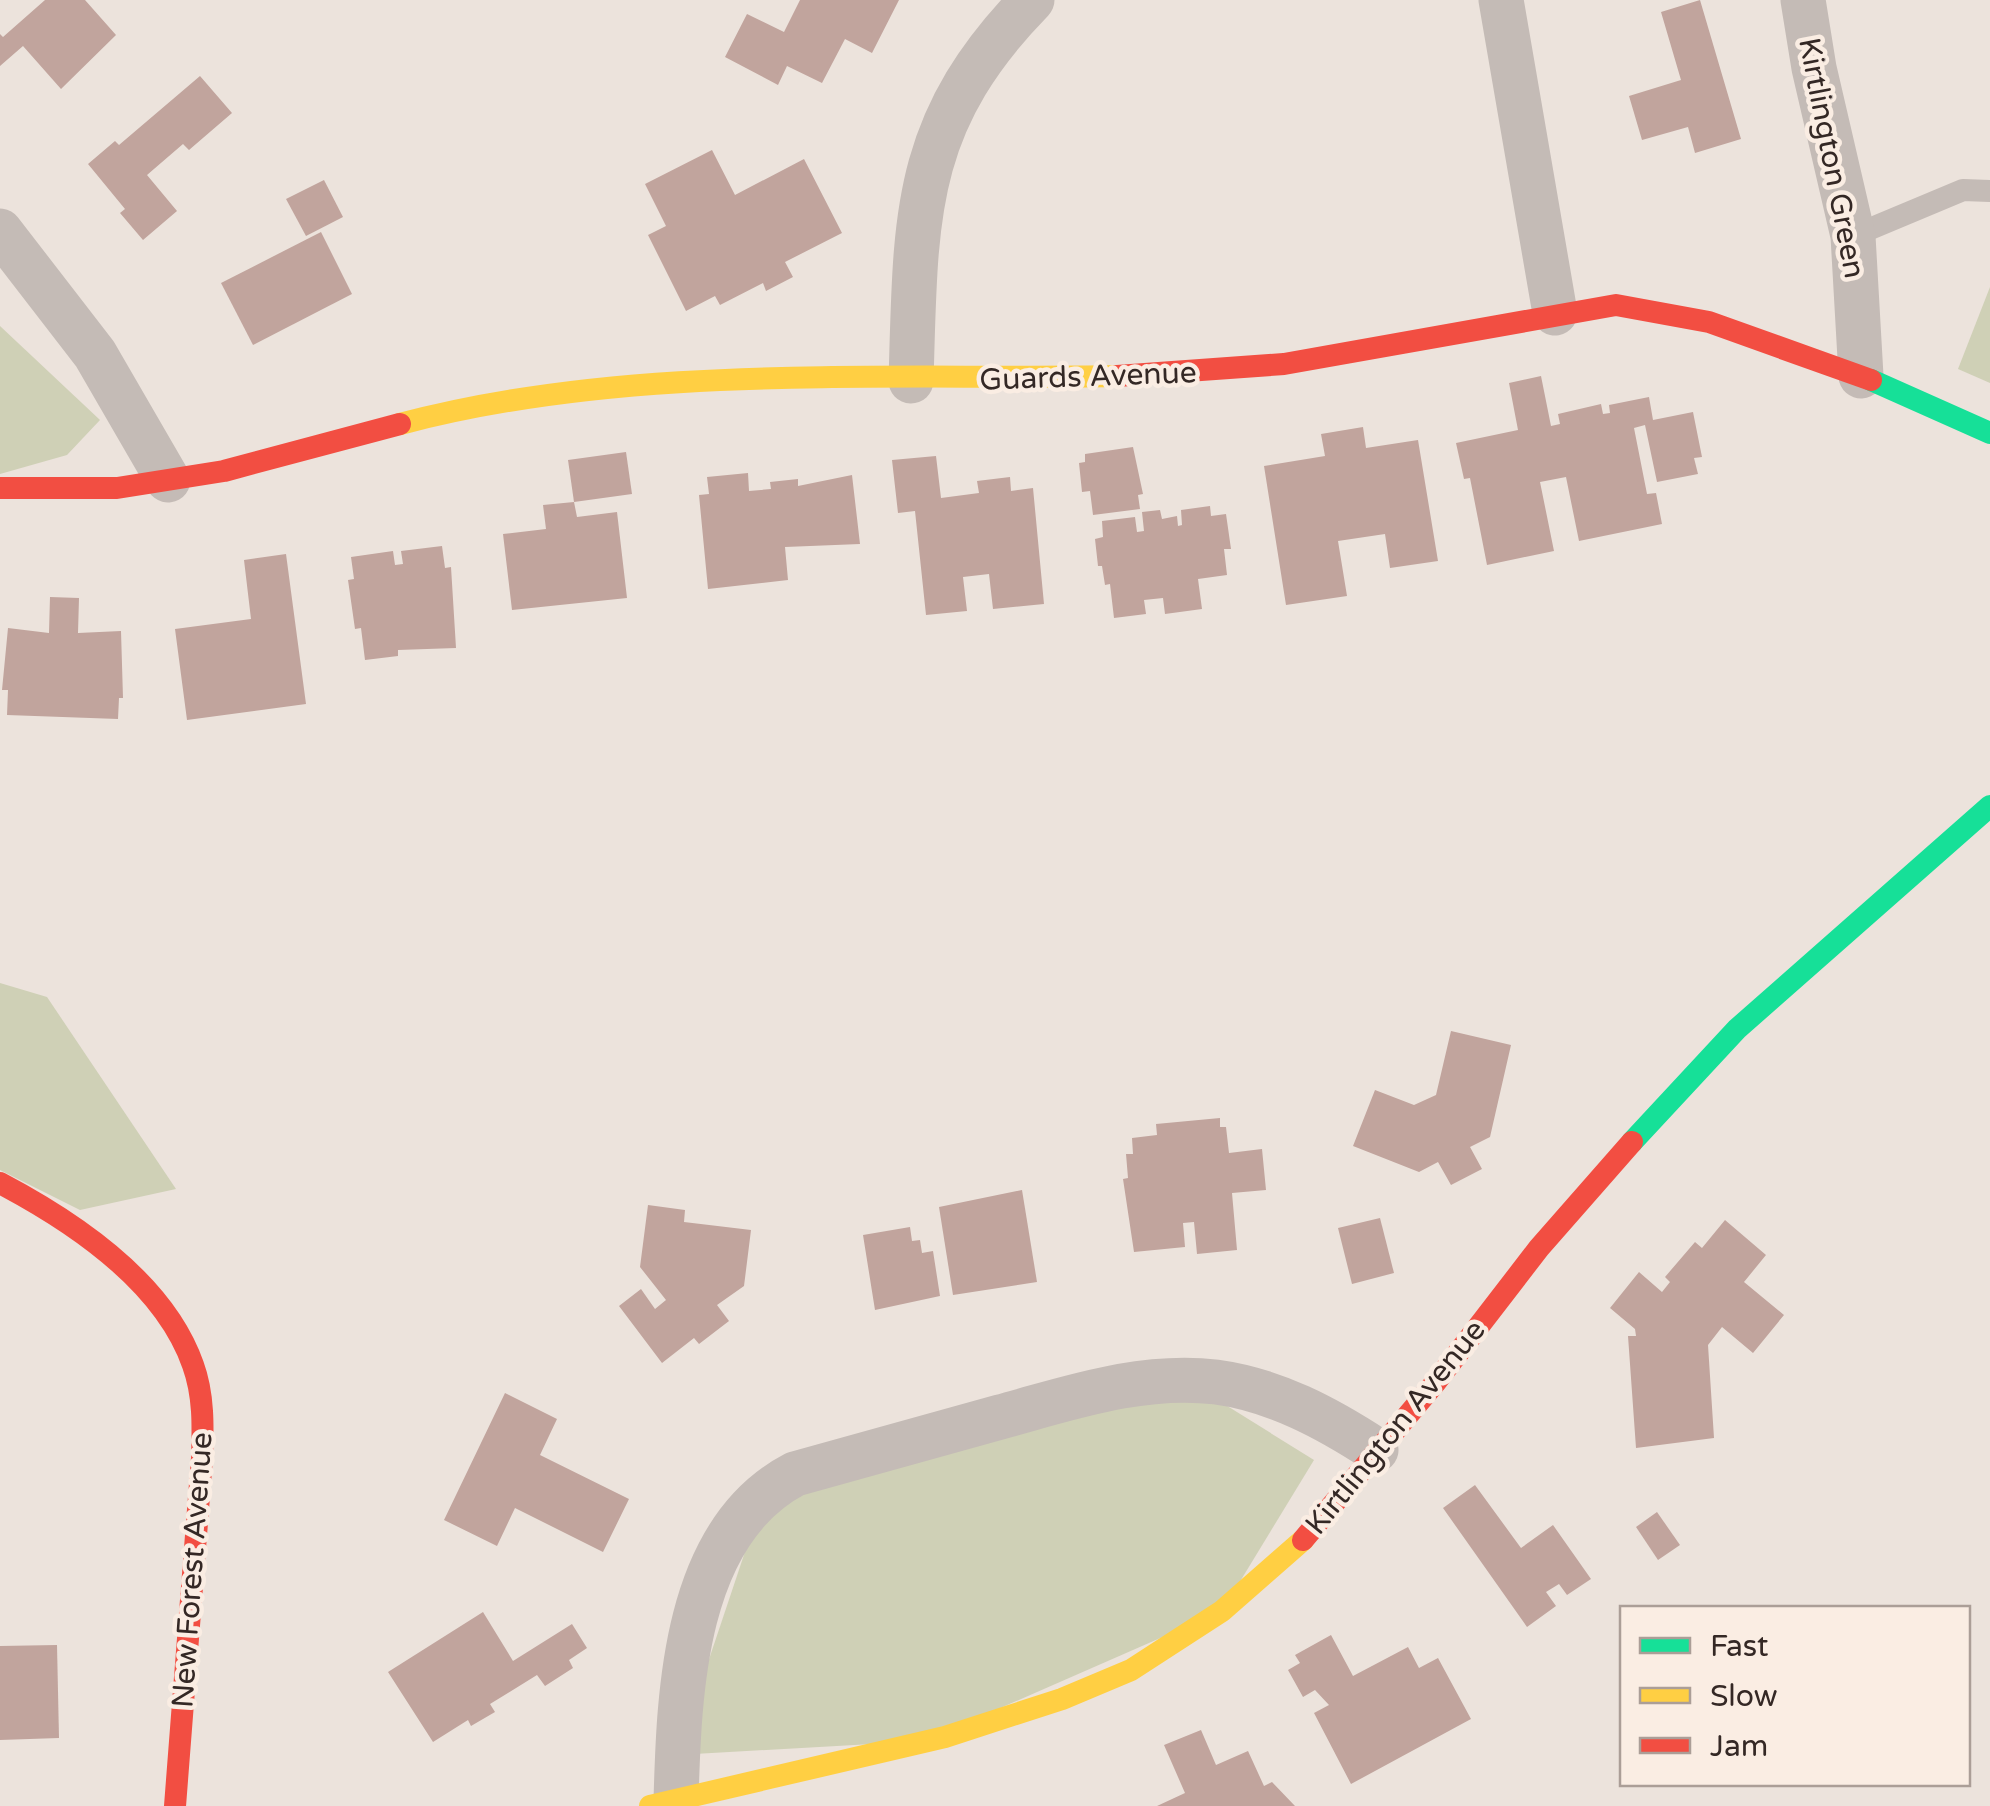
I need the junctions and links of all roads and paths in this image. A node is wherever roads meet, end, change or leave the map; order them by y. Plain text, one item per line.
1 (1032, 0) edge
2 (1501, 0) edge
3 (1803, 0) edge
4 (1990, 191) edge
5 (0, 232) edge
6 (1853, 236) junction
7 (1554, 312) junction
8 (1861, 376) junction
9 (911, 381) junction
10 (1990, 433) edge
11 (168, 480) junction
12 (0, 488) edge
13 (1990, 806) edge
14 (0, 1182) edge
15 (1376, 1450) junction
16 (663, 1803) edge
17 (176, 1806) edge

1 - 9 street
2 - 7 street
3 - 6 street, Kirtlington Green
4 - 6 lane
5 - 11 street
6 - 8 street, Kirtlington Green
7 - 8 street, Guards Avenue
7 - 9 street, Guards Avenue
8 - 10 street, Guards Avenue
9 - 11 street, Guards Avenue
11 - 12 street, Guards Avenue
13 - 15 street, Kirtlington Avenue
14 - 17 street, New Forest Avenue
15 - 16 street, Kirtlington Avenue
15 - 16 street

